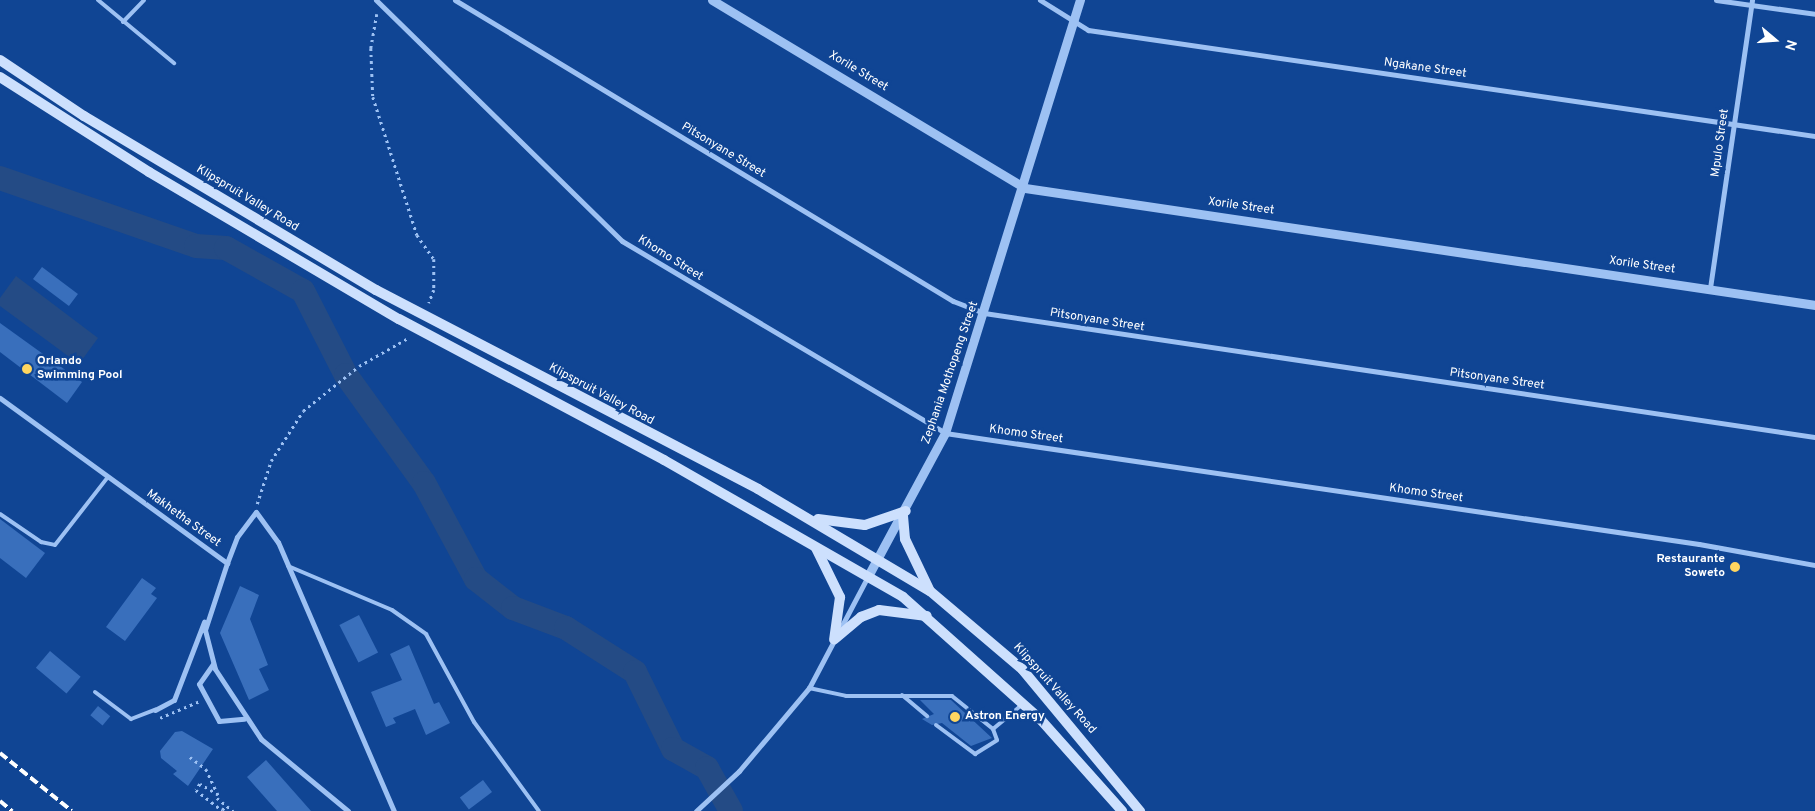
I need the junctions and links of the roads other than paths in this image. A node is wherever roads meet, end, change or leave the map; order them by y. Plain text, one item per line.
1 (98, 0) edge
2 (144, 0) edge
3 (455, 0) edge
4 (712, 0) edge
5 (1040, 0) edge
6 (1080, 0) edge
7 (1716, 0) edge
8 (377, 2) edge
9 (1752, 3) edge
10 (1815, 14) edge
11 (123, 22) junction
12 (1074, 22) junction
13 (0, 60) edge
14 (174, 63) dead end
15 (0, 77) edge
16 (1734, 123) junction
17 (1815, 136) edge
18 (1025, 188) junction
19 (1710, 288) junction
20 (1815, 305) edge
21 (984, 313) junction
22 (0, 398) edge
23 (945, 433) junction
24 (1815, 437) edge
25 (108, 477) junction
26 (0, 514) edge
27 (905, 514) junction
28 (810, 517) junction
29 (815, 547) junction
30 (878, 557) junction
31 (227, 564) junction
32 (1815, 565) edge
33 (288, 566) junction
34 (868, 576) junction
35 (930, 591) junction
36 (210, 609) junction
37 (930, 617) junction
38 (835, 639) junction
39 (213, 664) junction
40 (809, 688) junction
41 (95, 692) dead end
42 (902, 696) junction
43 (1024, 703) junction
44 (156, 710) joint
45 (928, 716) dead end
46 (244, 719) junction
47 (936, 725) dead end
48 (993, 729) junction
49 (348, 811) edge
50 (394, 811) edge
51 (539, 811) edge
52 (696, 811) edge
53 (1122, 811) edge
54 (1140, 811) edge

1 - 11 lane
2 - 11 lane
3 - 21 street, Pitsonyane Street
4 - 18 street, Xorile Street
5 - 12 street, Ngakane Street
6 - 12 street, Zephania Mothopeng Street
7 - 9 street
8 - 23 street, Khomo Street
9 - 10 street
9 - 16 street, Mpulo Street
11 - 14 lane
12 - 16 street, Ngakane Street
12 - 18 street, Zephania Mothopeng Street
13 - 28 main road, Klipspruit Valley Road
15 - 29 main road
16 - 17 street, Ngakane Street
16 - 19 street, Mpulo Street
18 - 19 street, Xorile Street
18 - 21 street, Zephania Mothopeng Street
19 - 20 street, Xorile Street
21 - 23 street, Zephania Mothopeng Street
21 - 24 street, Pitsonyane Street
22 - 25 street, Makhetha Street
23 - 27 street, Zephania Mothopeng Street
23 - 32 street, Khomo Street
25 - 26 lane
25 - 31 street, Makhetha Street
27 - 28 main road
27 - 30 street, Zephania Mothopeng Street
27 - 35 main road
28 - 30 main road, Klipspruit Valley Road
29 - 34 main road
29 - 38 main road
30 - 34 street, Zephania Mothopeng Street
30 - 35 main road, Klipspruit Valley Road
31 - 33 street
31 - 36 street, Makhetha Street
33 - 50 street
33 - 51 lane
34 - 37 main road
34 - 38 street, Zephania Mothopeng Street
35 - 54 main road, Klipspruit Valley Road
36 - 39 street, Makhetha Street
36 - 44 street
37 - 38 main road
37 - 43 main road
38 - 40 street, Zephania Mothopeng Street
39 - 46 street, Makhetha Street
39 - 46 street
40 - 42 lane
40 - 52 street, Zephania Mothopeng Street
41 - 44 lane
42 - 45 lane
42 - 48 lane
43 - 48 lane
43 - 53 main road
46 - 49 street, Makhetha Street
47 - 48 lane

